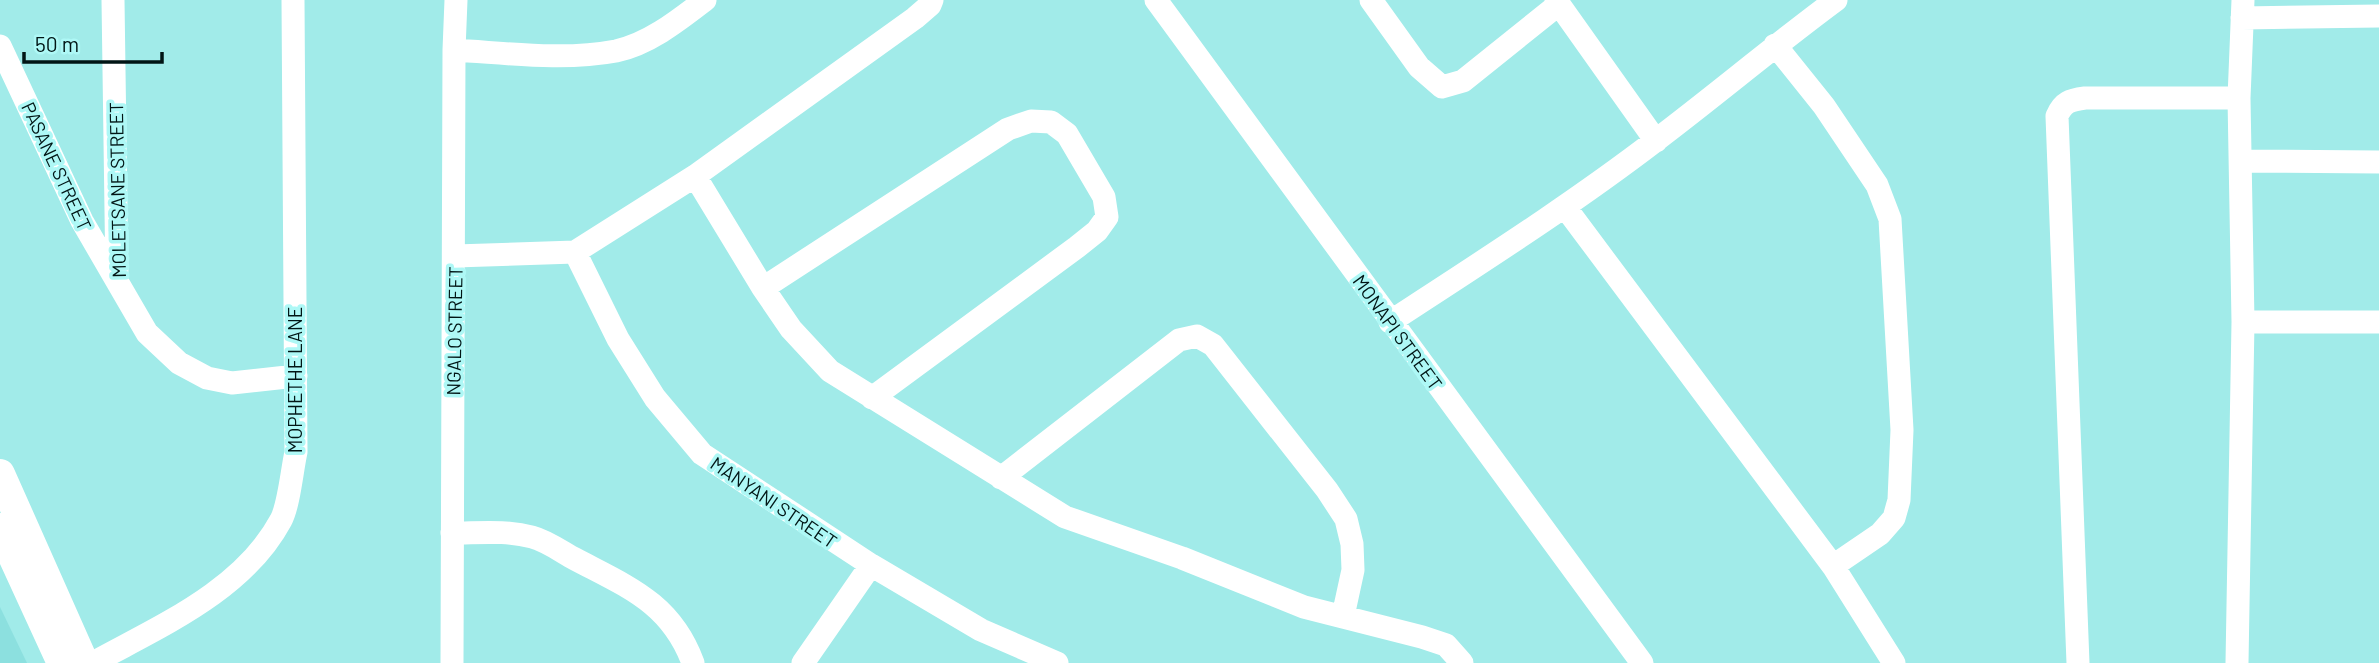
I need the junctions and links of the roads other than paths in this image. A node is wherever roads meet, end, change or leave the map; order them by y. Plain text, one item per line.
1 (113, 0) edge
2 (293, 0) edge
3 (456, 0) edge
4 (705, 0) edge
5 (932, 0) edge
6 (1156, 0) edge
7 (1371, 0) edge
8 (1836, 0) edge
9 (1558, 2) edge
10 (2243, 9) edge
11 (2379, 16) edge
12 (1775, 45) junction
13 (0, 46) edge
14 (454, 50) junction
15 (2239, 98) junction
16 (1656, 141) junction
17 (2241, 161) junction
18 (2379, 162) edge
19 (695, 176) junction
20 (1565, 207) junction
21 (575, 252) junction
22 (454, 256) junction
23 (117, 283) junction
24 (763, 288) junction
25 (1390, 322) junction
26 (2243, 322) junction
27 (2379, 322) edge
28 (296, 376) junction
29 (872, 398) junction
30 (0, 474) edge
31 (1001, 478) junction
32 (0, 528) edge
33 (452, 533) junction
34 (870, 565) junction
35 (1833, 566) junction
36 (1343, 616) junction
37 (62, 663) edge
38 (84, 663) edge
39 (93, 663) edge
40 (452, 663) edge
41 (693, 663) edge
42 (803, 663) edge
43 (1057, 663) edge
44 (1462, 663) edge
45 (1642, 663) edge
46 (1894, 663) edge
47 (2078, 663) edge
48 (2237, 663) edge

1 - 23 street, MOLETSANE STREET
2 - 28 street, MOPHETHE LANE
3 - 14 street, NGALO STREET
4 - 14 street
5 - 19 street
6 - 25 street, MONAPI STREET
7 - 9 street
8 - 12 street
9 - 16 street
10 - 11 street
10 - 15 street
12 - 16 street
12 - 35 street
13 - 23 street, PASANE STREET
14 - 22 street, NGALO STREET
15 - 17 street
15 - 47 street
16 - 20 street
17 - 18 street
17 - 26 street
19 - 21 street
19 - 24 street
20 - 25 street
20 - 35 street
21 - 22 street
21 - 34 street, MANYANI STREET
22 - 33 street, NGALO STREET
23 - 28 street, MOLETSANE STREET
24 - 29 street
24 - 29 street
25 - 45 street, MONAPI STREET
26 - 27 street
26 - 48 street
28 - 39 street, MOPHETHE LANE
29 - 31 street
30 - 38 main road
31 - 36 street
31 - 36 street
32 - 37 main road
33 - 40 street, NGALO STREET
33 - 41 street
34 - 42 street
34 - 43 street, MANYANI STREET
35 - 46 street
36 - 44 street

